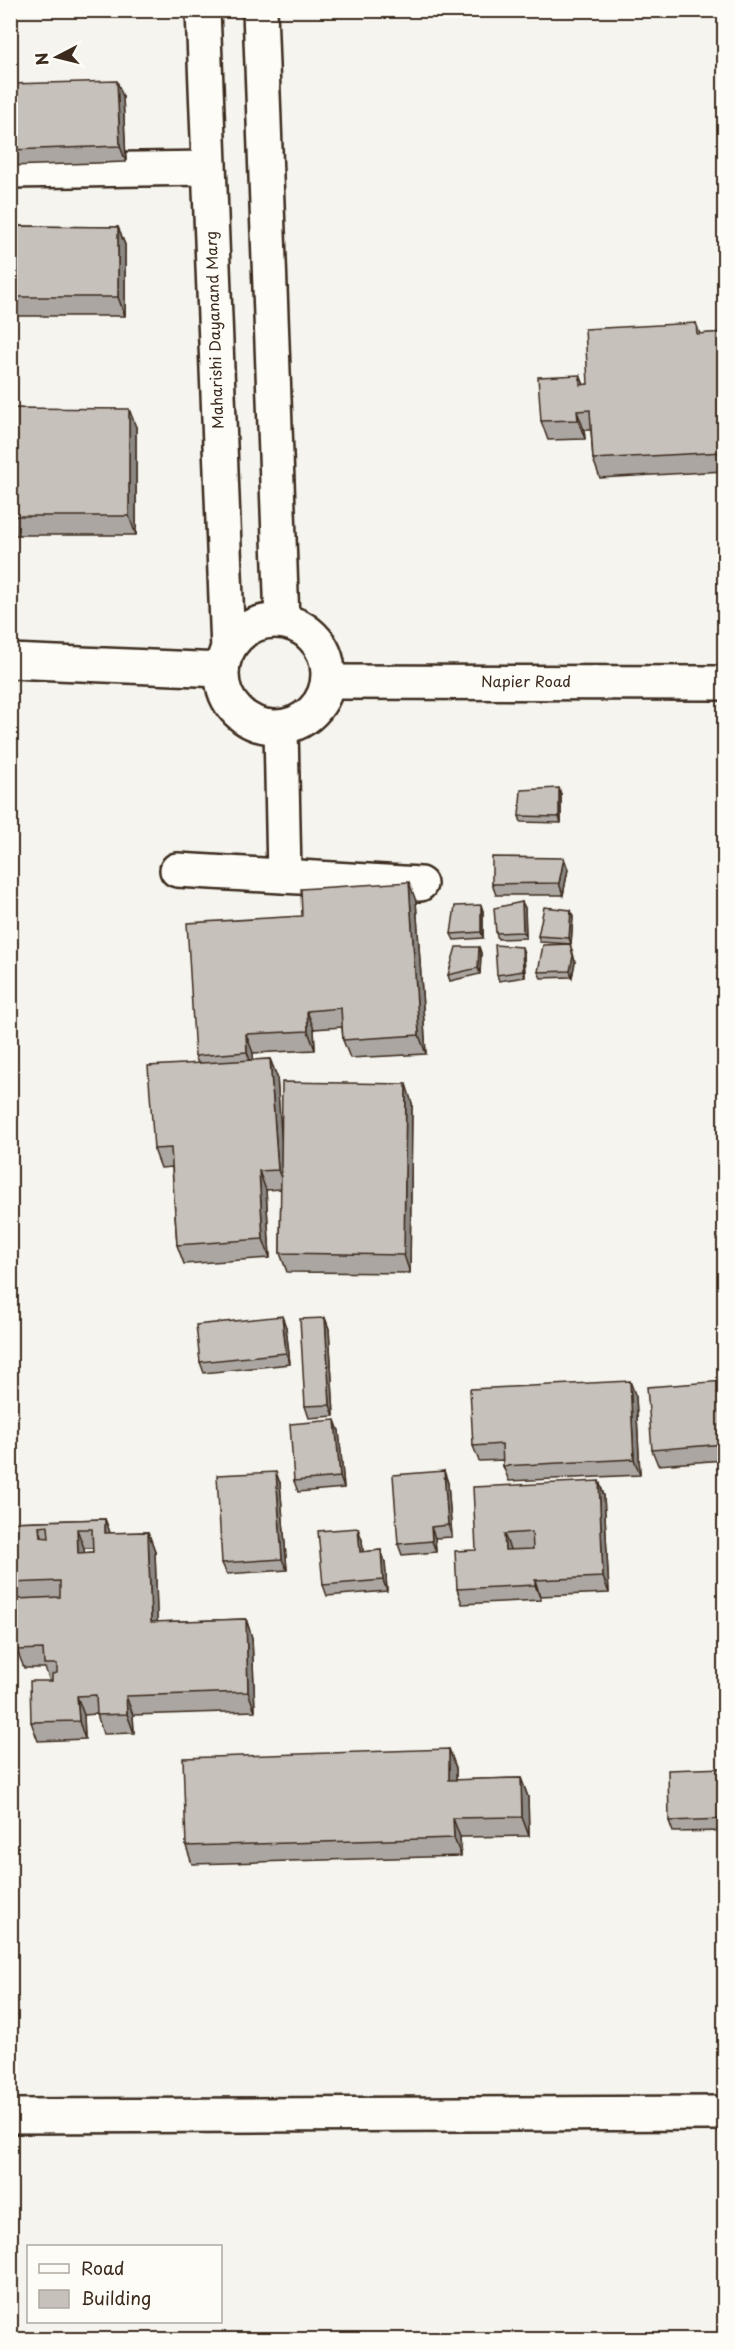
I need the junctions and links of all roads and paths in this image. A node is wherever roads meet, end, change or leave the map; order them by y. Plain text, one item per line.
1 (203, 10) edge
2 (260, 10) edge
3 (208, 168) junction
4 (10, 171) edge
5 (282, 621) junction
6 (225, 660) junction
7 (10, 662) edge
8 (328, 682) junction
9 (724, 683) edge
10 (281, 728) junction
11 (177, 870) dead end
12 (284, 876) junction
13 (420, 884) dead end
14 (724, 2113) edge
15 (10, 2116) edge

1 - 3 street, Maharishi Dayanand Marg
2 - 5 street
3 - 4 street
3 - 6 street, Maharishi Dayanand Marg
5 - 6 street
5 - 8 street
6 - 7 street
6 - 10 street
8 - 9 street, Napier Road
8 - 10 street
10 - 12 street
11 - 12 street
12 - 13 street
14 - 15 street

